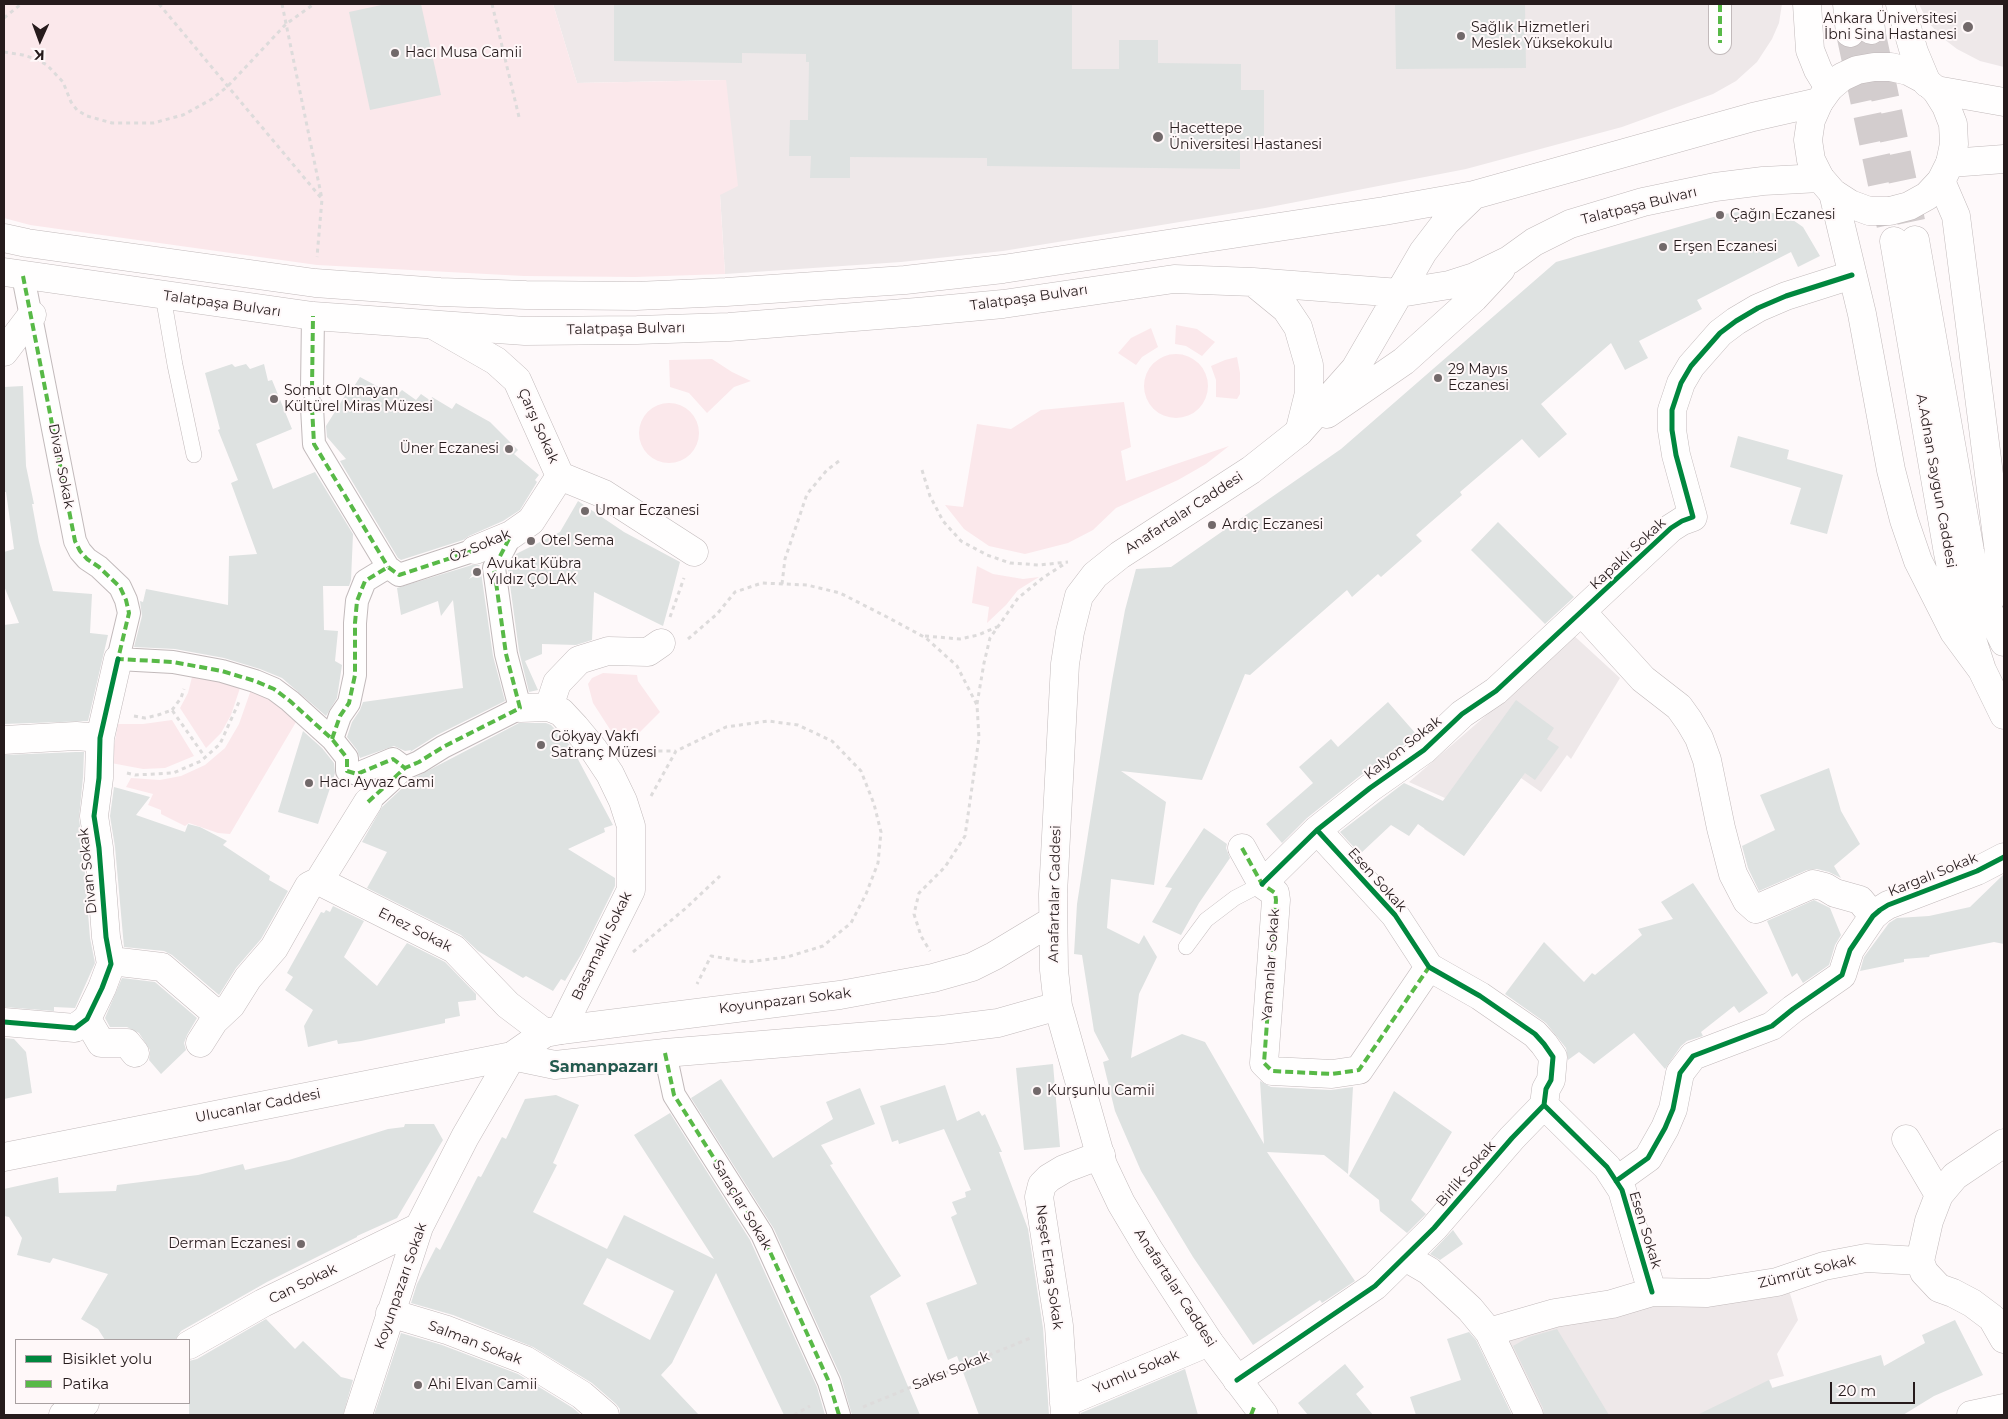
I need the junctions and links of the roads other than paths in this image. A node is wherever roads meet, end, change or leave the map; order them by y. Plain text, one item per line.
1 (1720, 4) edge
2 (1808, 4) edge
3 (1846, 4) edge
4 (1900, 4) edge
5 (1863, 22) tunnel mouth
6 (1720, 43) dead end
7 (1931, 87) junction
8 (1824, 95) junction
9 (2004, 102) edge
10 (2004, 159) edge
11 (1945, 172) junction
12 (1826, 185) junction
13 (1474, 195) junction
14 (4, 238) edge
15 (1509, 260) junction
16 (14, 274) edge
17 (1852, 275) junction
18 (1253, 282) junction
19 (1400, 293) junction
20 (164, 296) junction
21 (32, 315) junction
22 (313, 316) junction
23 (435, 326) junction
24 (4, 352) edge
25 (1299, 432) junction
26 (194, 454) dead end
27 (560, 476) junction
28 (511, 535) junction
29 (475, 550) joint
30 (694, 552) road end
31 (397, 570) junction
32 (2004, 592) edge
33 (1582, 612) junction
34 (2004, 642) edge
35 (661, 643) road end
36 (118, 658) junction
37 (1982, 670) junction
38 (549, 707) junction
39 (520, 708) junction
40 (2004, 714) edge
41 (100, 738) junction
42 (4, 740) edge
43 (332, 740) junction
44 (405, 768) junction
45 (368, 802) joint
46 (1317, 830) junction
47 (1242, 848) dead end
48 (2004, 857) edge
49 (318, 881) junction
50 (1262, 884) junction
51 (1873, 916) junction
52 (1052, 922) junction
53 (1186, 947) dead end
54 (111, 961) junction
55 (1430, 967) junction
56 (1058, 1006) junction
57 (87, 1019) junction
58 (4, 1022) edge
59 (553, 1032) junction
60 (135, 1054) dead end
61 (665, 1054) junction
62 (512, 1056) junction
63 (1544, 1105) junction
64 (1906, 1139) dead end
65 (2004, 1143) edge
66 (1101, 1155) junction
67 (4, 1157) edge
68 (1616, 1181) junction
69 (1939, 1195) junction
70 (419, 1227) junction
71 (1405, 1257) junction
72 (1920, 1261) junction
73 (1652, 1292) junction
74 (390, 1313) junction
75 (1489, 1332) junction
76 (2004, 1339) edge
77 (1209, 1342) junction
78 (190, 1344) edge
79 (1237, 1380) junction
80 (83, 1404) edge
81 (2004, 1408) edge
82 (1065, 1409) edge
83 (1256, 1412) edge
84 (63, 1415) edge
85 (358, 1415) edge
86 (605, 1415) edge
87 (839, 1415) edge
88 (1529, 1415) edge
89 (1971, 1415) edge

1 - 6 street
2 - 8 main road
3 - 5 main road
4 - 7 main road
7 - 8 main road
7 - 9 main road
7 - 11 main road
8 - 12 main road
8 - 13 main road
10 - 11 main road
11 - 12 main road
11 - 32 main road
12 - 15 main road, Talatpaşa Bulvarı
12 - 17 main road
13 - 14 main road
13 - 19 main road
15 - 19 main road, Talatpaşa Bulvarı
15 - 25 main road
16 - 20 main road, Talatpaşa Bulvarı
16 - 21 street, Divan Sokak
17 - 33 main road, Kapaklı Sokak
17 - 37 main road
18 - 19 main road, Talatpaşa Bulvarı
18 - 23 main road, Talatpaşa Bulvarı
18 - 25 main road
19 - 25 main road
20 - 22 main road, Talatpaşa Bulvarı
20 - 26 lane
21 - 24 main road
21 - 36 street, Divan Sokak
22 - 23 main road, Talatpaşa Bulvarı
22 - 31 street
23 - 27 main road, Çarşı Sokak
25 - 52 main road, Anafartalar Caddesi
27 - 28 main road, Öz Sokak
27 - 30 main road, Çarşı Sokak
28 - 29 main road, Öz Sokak
28 - 39 street
29 - 31 street, Öz Sokak
31 - 43 street, Öz Sokak
33 - 46 main road, Kalyon Sokak
33 - 51 main road
34 - 37 main road, A.Adnan Saygun Caddesi
35 - 38 main road
36 - 41 main road, Divan Sokak
36 - 43 street
37 - 40 main road, A.Adnan Saygun Caddesi
38 - 39 main road
38 - 59 main road, Basamaklı Sokak
39 - 44 street
41 - 42 main road
41 - 54 main road, Divan Sokak
43 - 44 street
44 - 45 street
45 - 49 main road
46 - 50 main road, Kalyon Sokak
46 - 55 main road, Esen Sokak
47 - 50 main road, Yamanlar Sokak
48 - 51 main road, Kargalı Sokak
49 - 54 main road
49 - 59 main road, Enez Sokak
50 - 53 lane
50 - 55 main road, Yamanlar Sokak
51 - 68 main road
52 - 56 main road, Anafartalar Caddesi
52 - 59 main road, Koyunpazarı Sokak
54 - 57 main road
55 - 63 main road, Esen Sokak
56 - 61 main road
56 - 66 main road, Anafartalar Caddesi
57 - 58 main road
57 - 60 main road
59 - 62 main road, Koyunpazarı Sokak
61 - 62 main road
61 - 87 street, Saraçlar Sokak
62 - 67 main road, Ulucanlar Caddesi
62 - 70 main road, Koyunpazarı Sokak
63 - 68 main road, Esen Sokak
63 - 71 main road, Birlik Sokak
64 - 69 main road
65 - 69 main road
66 - 77 main road, Anafartalar Caddesi
66 - 82 main road, Neşet Ertaş Sokak
68 - 73 main road, Esen Sokak
69 - 72 main road
70 - 74 main road, Koyunpazarı Sokak
70 - 78 main road, Can Sokak
71 - 75 main road
71 - 79 main road, Birlik Sokak
72 - 73 main road, Zümrüt Sokak
72 - 76 main road
73 - 75 main road, Zümrüt Sokak
74 - 85 main road, Koyunpazarı Sokak
74 - 86 main road, Salman Sokak
75 - 88 main road
77 - 79 main road, Anafartalar Caddesi
77 - 82 main road, Yumlu Sokak
79 - 83 main road, Anafartalar Caddesi
80 - 84 main road
81 - 89 main road

